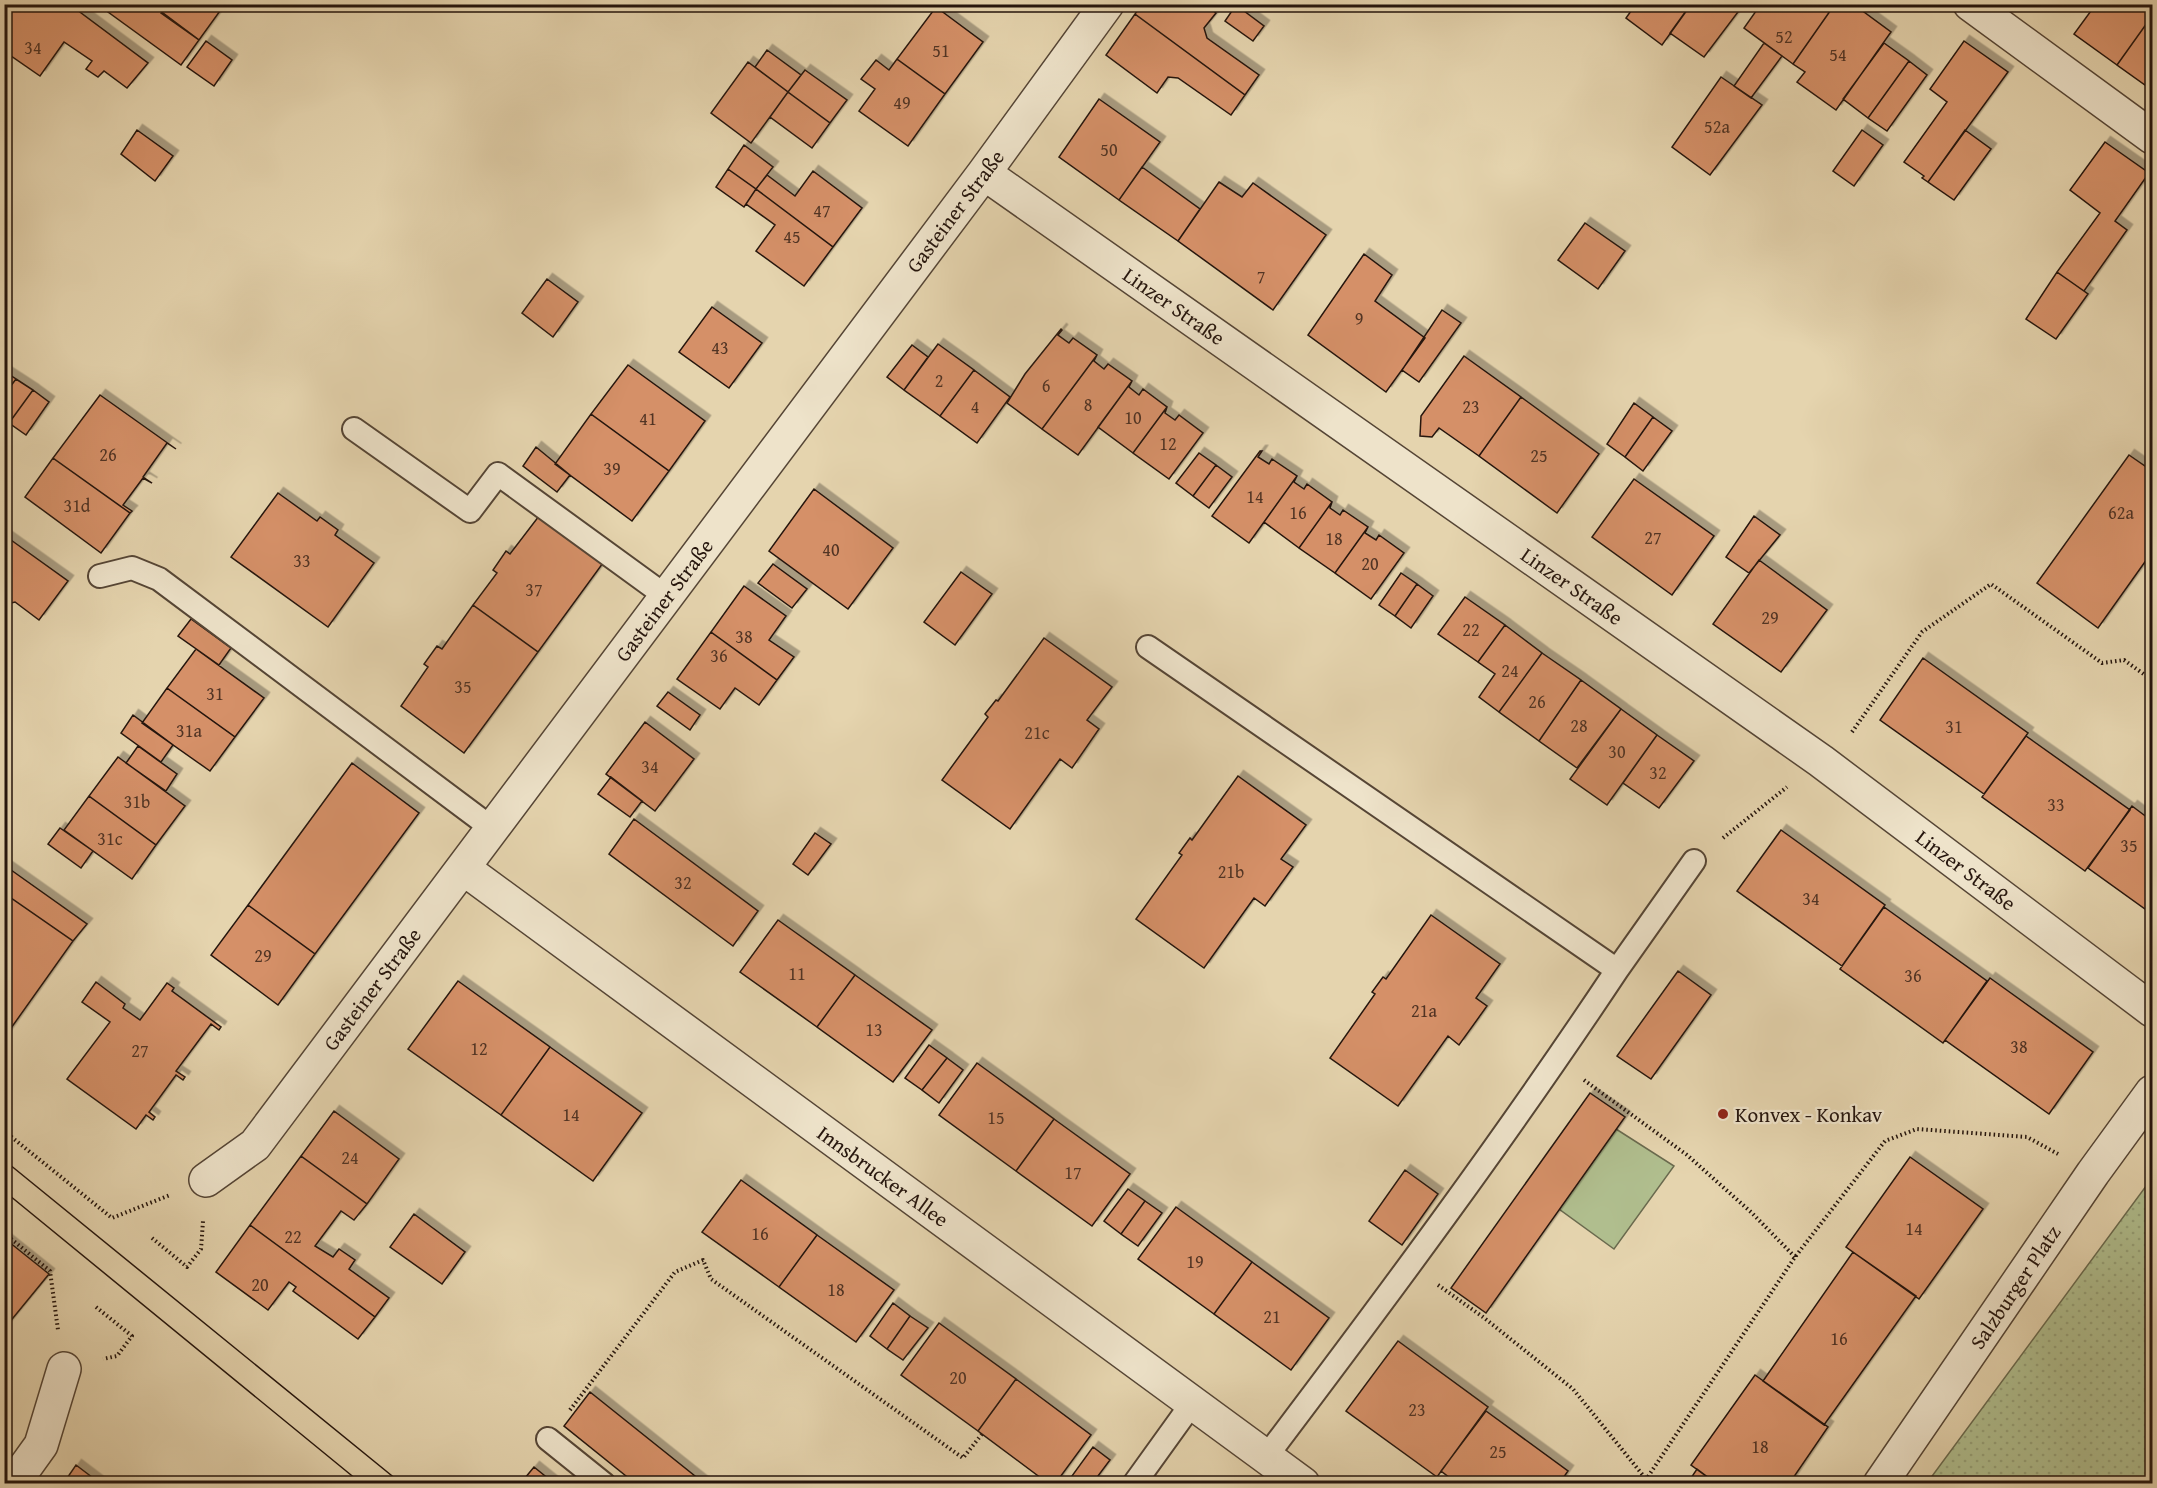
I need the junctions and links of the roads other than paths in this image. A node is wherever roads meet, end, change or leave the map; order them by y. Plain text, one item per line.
1 (1107, 4) edge
2 (1970, 4) edge
3 (2152, 137) edge
4 (984, 173) junction
5 (354, 429) dead end
6 (100, 576) dead end
7 (667, 597) junction
8 (1148, 648) dead end
9 (493, 829) junction
10 (1694, 861) road end
11 (463, 868) junction
12 (1617, 970) junction
13 (2152, 1010) edge
14 (2152, 1092) edge
15 (206, 1180) road end
16 (64, 1369) road end
17 (1193, 1402) junction
18 (548, 1439) road end
19 (1266, 1457) junction
20 (13, 1484) edge
21 (604, 1484) edge
22 (1134, 1484) edge
23 (1303, 1484) edge
24 (1880, 1484) edge

1 - 4 street, Gasteiner Straße
2 - 3 street
4 - 7 street, Gasteiner Straße
4 - 13 street, Linzer Straße
5 - 7 lane
6 - 9 lane
7 - 9 street, Gasteiner Straße
8 - 12 lane
9 - 11 street, Gasteiner Straße
10 - 12 lane
11 - 15 street, Gasteiner Straße
11 - 17 street, Innsbrucker Allee
12 - 19 lane
14 - 24 street, Salzburger Platz
16 - 20 street
17 - 19 street, Innsbrucker Allee
17 - 22 lane
18 - 21 lane
19 - 23 street, Innsbrucker Allee

